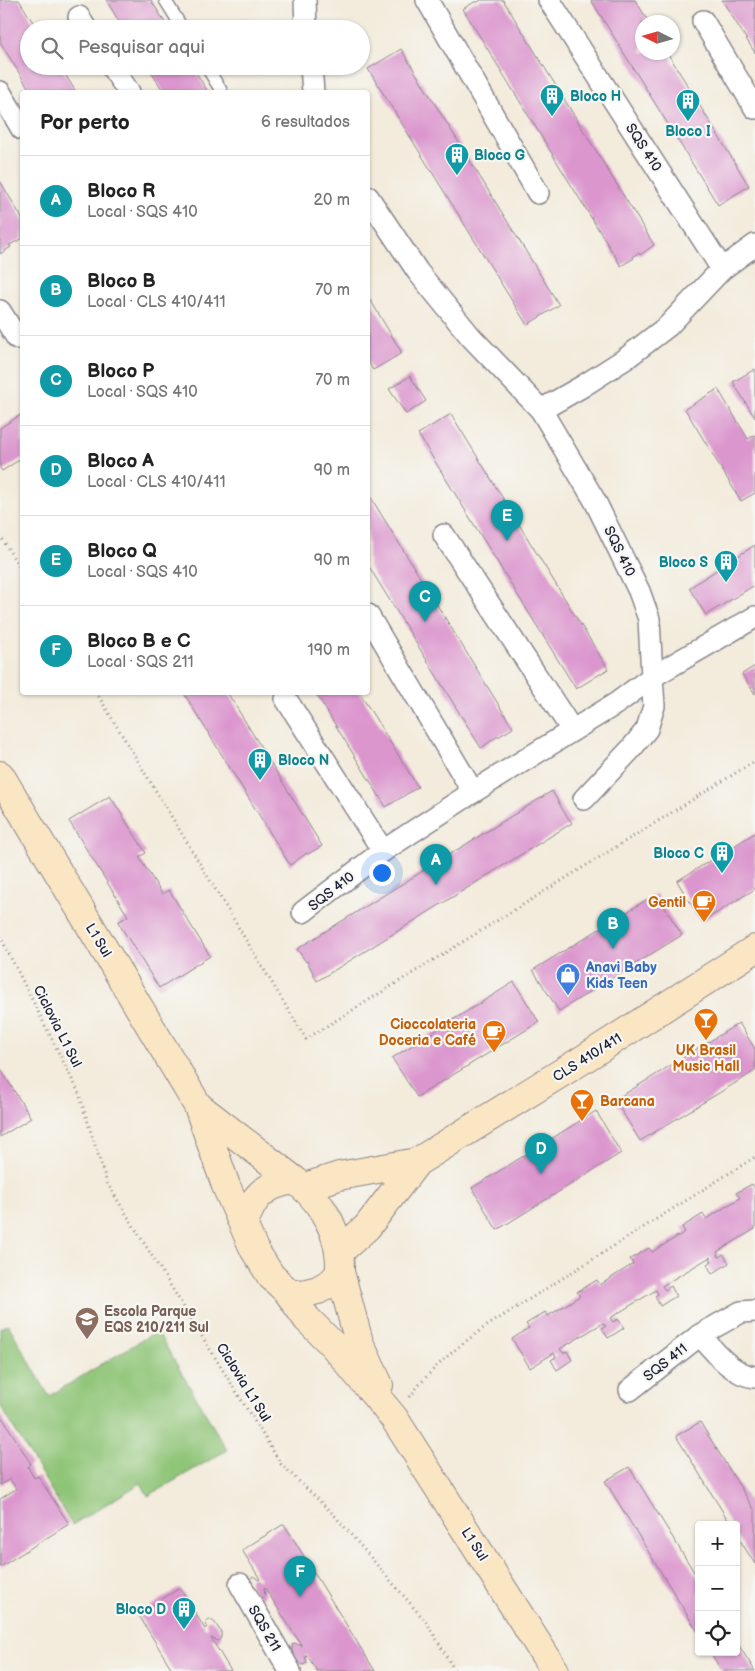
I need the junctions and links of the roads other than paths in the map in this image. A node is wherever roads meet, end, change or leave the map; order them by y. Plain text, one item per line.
1 (165, 0) edge
2 (305, 0) edge
3 (427, 0) edge
4 (549, 0) edge
5 (177, 20) edge
6 (306, 20) edge
7 (703, 21) dead end
8 (117, 75) edge
9 (212, 75) edge
10 (312, 75) edge
11 (128, 90) edge
12 (221, 90) edge
13 (313, 90) edge
14 (0, 92) edge
15 (755, 108) edge
16 (20, 126) edge
17 (538, 193) dead end
18 (370, 200) edge
19 (755, 245) edge
20 (722, 269) junction
21 (0, 311) edge
22 (20, 336) edge
23 (541, 410) junction
24 (444, 535) dead end
25 (755, 617) edge
26 (370, 618) edge
27 (652, 677) junction
28 (286, 699) dead end
29 (572, 730) junction
30 (0, 775) edge
31 (474, 792) junction
32 (584, 798) dead end
33 (383, 850) junction
34 (303, 912) dead end
35 (755, 949) edge
36 (198, 1106) junction
37 (417, 1162) junction
38 (300, 1184) junction
39 (226, 1186) junction
40 (244, 1224) junction
41 (340, 1262) junction
42 (288, 1292) junction
43 (755, 1311) edge
44 (700, 1335) junction
45 (353, 1369) junction
46 (755, 1377) edge
47 (630, 1390) dead end
48 (394, 1418) junction
49 (240, 1584) dead end
50 (290, 1671) edge
51 (556, 1671) edge

1 - 5 lane
2 - 6 street
3 - 17 street
4 - 20 street, SQS 410
7 - 15 street
8 - 11 street
9 - 12 lane
10 - 13 street
14 - 16 street
18 - 23 street, SQS 410
19 - 20 street
20 - 23 street
21 - 22 street
23 - 27 street, SQS 410
24 - 29 street
25 - 27 street, SQS 410
26 - 31 street
27 - 29 street, SQS 410
27 - 32 street, SQS 410
28 - 33 street
29 - 31 street, SQS 410
30 - 36 street, L1 Sul
31 - 33 street, SQS 410
33 - 34 street, SQS 410
35 - 37 street, CLS 410/411
36 - 38 street, L1 Sul
36 - 39 street, L1 Sul
37 - 38 street, CLS 410/411
37 - 41 street, CLS 410/411
38 - 40 street
38 - 41 street
39 - 40 street, L1 Sul
39 - 45 street
40 - 42 street
41 - 42 street
41 - 48 street, L1 Sul
42 - 45 street, L1 Sul
43 - 44 street, SQS 411
44 - 46 street, SQS 411
44 - 47 street, SQS 411
45 - 48 street, L1 Sul
48 - 51 street, L1 Sul
49 - 50 street, SQS 211

